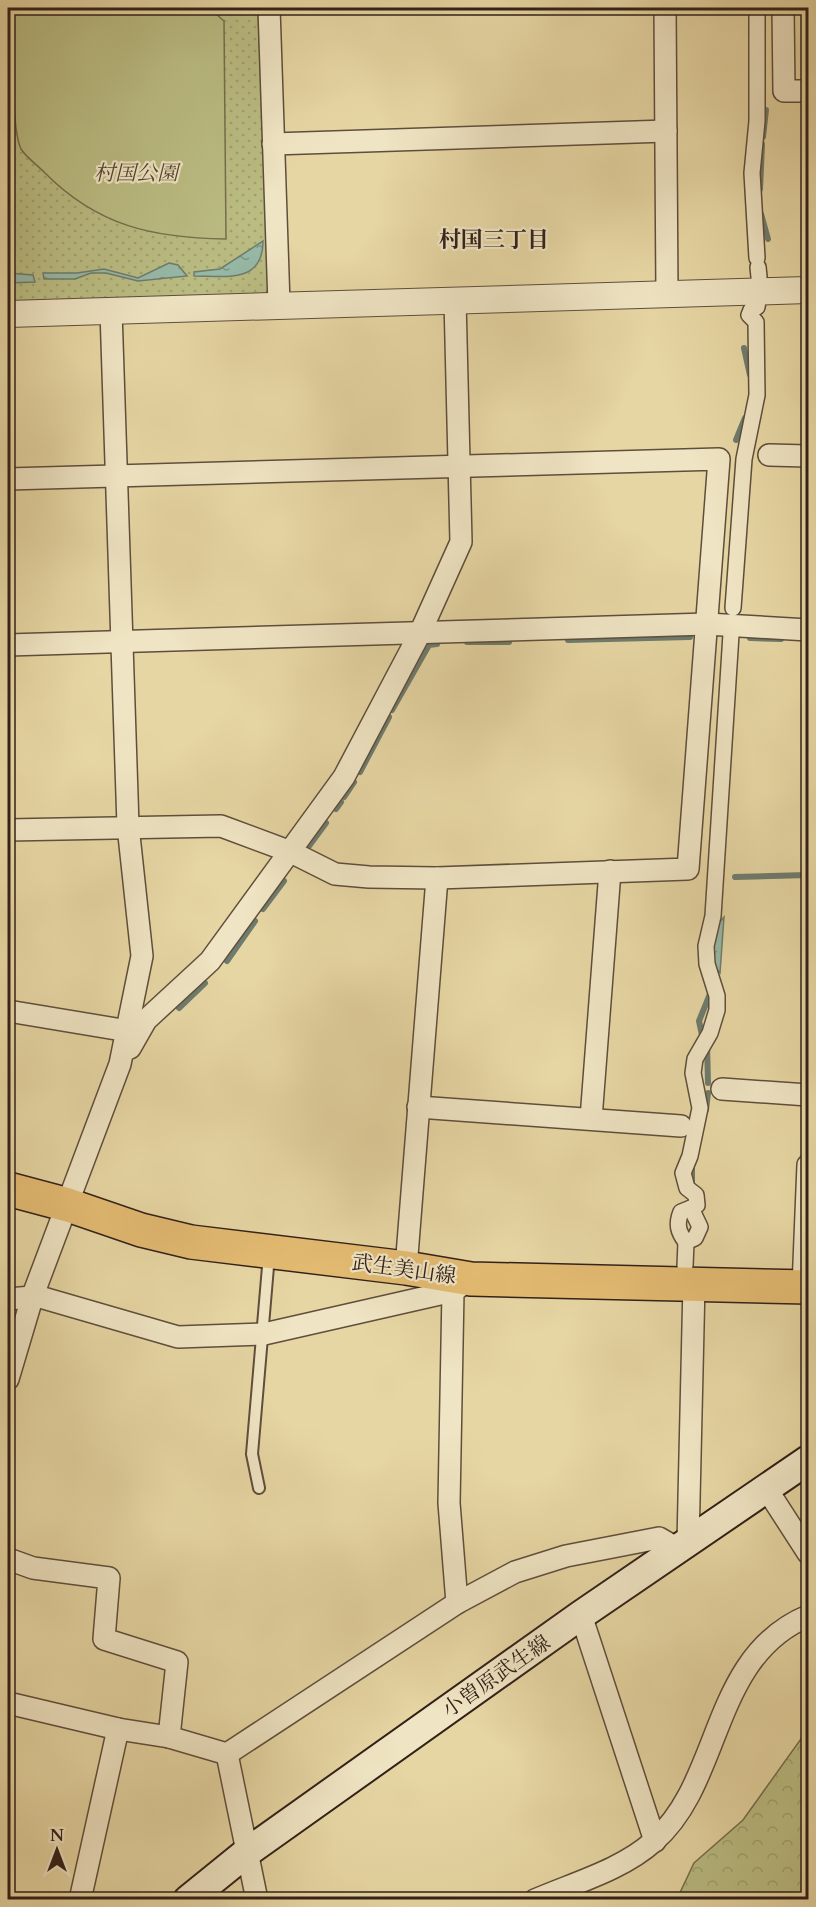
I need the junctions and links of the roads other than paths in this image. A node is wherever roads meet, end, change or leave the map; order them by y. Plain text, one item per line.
1 (269, 8) edge
2 (665, 8) edge
3 (757, 8) edge
4 (783, 8) edge
5 (808, 91) edge
6 (666, 131) junction
7 (273, 144) junction
8 (758, 267) dead end
9 (808, 290) edge
10 (667, 294) junction
11 (455, 300) junction
12 (279, 304) junction
13 (757, 310) dead end
14 (111, 311) junction
15 (8, 315) edge
16 (769, 455) dead end
17 (808, 456) edge
18 (460, 464) junction
19 (116, 476) junction
20 (8, 479) edge
21 (733, 608) dead end
22 (706, 624) junction
23 (808, 630) edge
24 (420, 633) junction
25 (731, 634) dead end
26 (122, 642) junction
27 (8, 645) edge
28 (128, 826) junction
29 (8, 830) edge
30 (291, 852) junction
31 (610, 871) junction
32 (437, 878) junction
33 (8, 1011) edge
34 (128, 1031) junction
35 (120, 1064) junction
36 (696, 1088) junction
37 (722, 1089) joint
38 (808, 1095) edge
39 (418, 1107) junction
40 (591, 1119) junction
41 (681, 1126) dead end
42 (808, 1165) edge
43 (8, 1189) edge
44 (68, 1205) junction
45 (269, 1252) junction
46 (406, 1268) junction
47 (690, 1275) junction
48 (462, 1285) junction
49 (806, 1287) edge
50 (33, 1296) junction
51 (8, 1299) edge
52 (264, 1334) junction
53 (8, 1379) edge
54 (808, 1460) edge
55 (259, 1488) dead end
56 (766, 1488) junction
57 (683, 1545) junction
58 (808, 1553) edge
59 (8, 1559) edge
60 (457, 1603) junction
61 (581, 1615) junction
62 (808, 1616) edge
63 (8, 1703) edge
64 (118, 1729) junction
65 (169, 1737) junction
66 (227, 1754) junction
67 (655, 1841) junction
68 (246, 1853) junction
69 (80, 1899) edge
70 (188, 1899) edge
71 (257, 1899) edge
72 (535, 1899) edge

1 - 7 street
2 - 6 street
3 - 8 street
4 - 5 street
6 - 7 street
6 - 10 street
7 - 12 street
9 - 10 street
10 - 11 street
11 - 12 street
11 - 18 street
12 - 14 street
13 - 21 street
14 - 15 street
14 - 19 street
16 - 17 street
18 - 19 street
18 - 22 street
18 - 24 street
19 - 20 street
19 - 26 street
22 - 23 street
22 - 24 street
22 - 31 street
24 - 26 street
24 - 30 street
25 - 36 street
26 - 27 street
26 - 28 street
28 - 29 street
28 - 30 street
28 - 34 street
30 - 32 street
30 - 35 street
31 - 32 street
31 - 40 street
32 - 39 street
33 - 34 street
34 - 35 street
35 - 44 street
36 - 37 street
36 - 47 street
37 - 38 street
39 - 40 street
39 - 46 street
40 - 41 street
42 - 49 street
43 - 44 main road, 武生美山線
44 - 45 main road, 武生美山線
44 - 50 street
45 - 46 main road, 武生美山線
45 - 52 lane
46 - 48 main road, 武生美山線
47 - 48 main road, 武生美山線
47 - 49 main road, 武生美山線
47 - 57 street
48 - 52 street
48 - 60 street
50 - 51 street
50 - 52 street
50 - 53 street
52 - 55 lane
54 - 56 main road, 小曽原武生線
56 - 57 main road, 小曽原武生線
56 - 58 street
57 - 60 street
57 - 61 main road, 小曽原武生線
59 - 65 street
60 - 66 street
61 - 67 street
61 - 68 main road, 小曽原武生線
62 - 67 street
63 - 64 street
64 - 65 street
64 - 69 street
65 - 66 street
66 - 68 street
67 - 72 street
68 - 70 main road, 小曽原武生線
68 - 71 street

